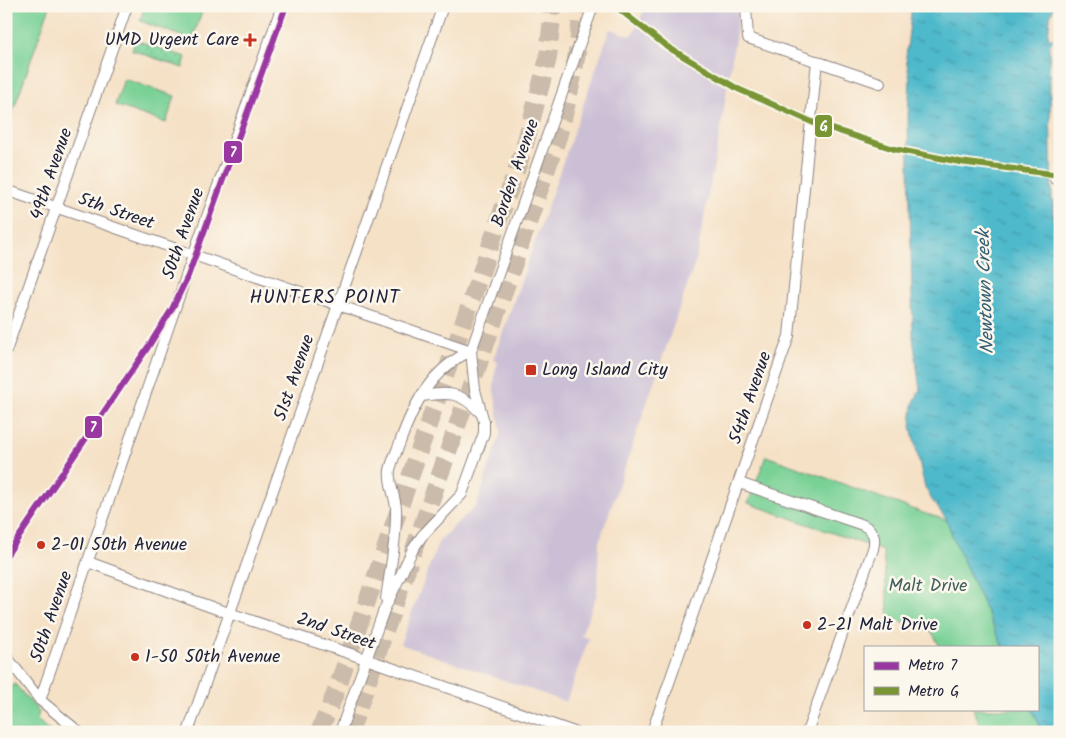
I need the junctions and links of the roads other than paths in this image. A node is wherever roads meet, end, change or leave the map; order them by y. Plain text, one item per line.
1 (127, 6) edge
2 (282, 6) edge
3 (443, 6) edge
4 (593, 6) edge
5 (746, 6) edge
6 (817, 61) junction
7 (880, 82) dead end
8 (6, 190) edge
9 (57, 208) junction
10 (194, 256) junction
11 (337, 305) junction
12 (6, 351) edge
13 (471, 351) junction
14 (421, 396) junction
15 (482, 414) junction
16 (739, 483) junction
17 (88, 562) junction
18 (384, 610) junction
19 (229, 613) junction
20 (6, 656) edge
21 (366, 659) junction
22 (40, 700) junction
23 (79, 732) edge
24 (188, 732) edge
25 (340, 732) edge
26 (574, 732) edge
27 (652, 732) edge
28 (807, 732) edge

1 - 9 street, 49th Avenue
2 - 10 street, 50th Avenue
3 - 11 street, 51st Avenue
4 - 13 street, Borden Avenue
5 - 6 street
6 - 7 street
6 - 16 street, 54th Avenue
8 - 9 street, 5th Street
9 - 10 street, 5th Street
9 - 12 street, 49th Avenue
10 - 11 street, 5th Street
10 - 17 street, 50th Avenue
11 - 13 street, 5th Street
11 - 19 street, 51st Avenue
13 - 14 street, Borden Avenue
13 - 15 street, Borden Avenue
14 - 15 street
14 - 18 street, Borden Avenue
15 - 18 street, Borden Avenue
16 - 27 street, 54th Avenue
16 - 28 street
17 - 19 street, 2nd Street
17 - 22 street, 50th Avenue
18 - 21 street, Borden Avenue
19 - 21 street, 2nd Street
19 - 24 street, 51st Avenue
20 - 22 street
21 - 25 street, Borden Avenue
21 - 26 street, 2nd Street
22 - 23 street

